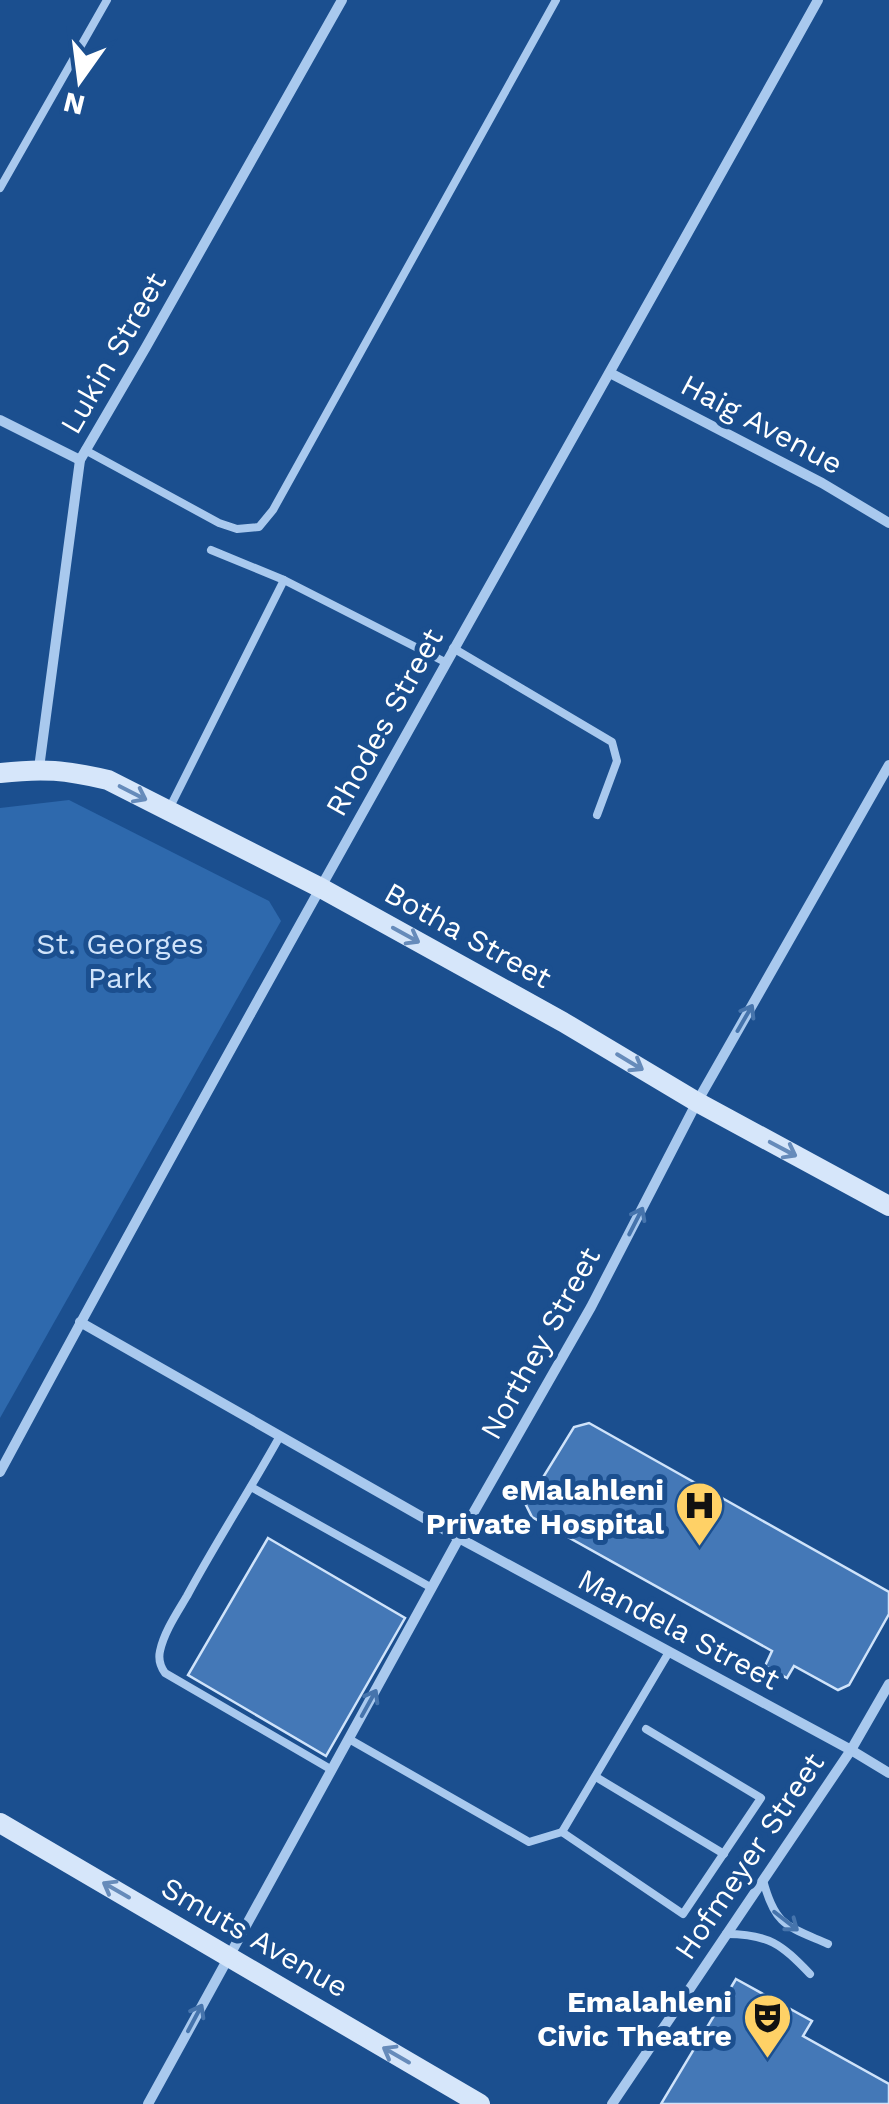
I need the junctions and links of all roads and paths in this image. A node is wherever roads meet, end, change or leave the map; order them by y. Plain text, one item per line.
1 (106, 0) edge
2 (342, 0) edge
3 (556, 0) edge
4 (818, 0) edge
5 (0, 188) edge
6 (610, 373) junction
7 (0, 420) edge
8 (82, 455) junction
9 (889, 523) edge
10 (211, 550) dead end
11 (284, 580) junction
12 (453, 648) junction
13 (445, 662) junction
14 (889, 764) edge
15 (39, 768) junction
16 (0, 773) edge
17 (168, 811) junction
18 (597, 815) dead end
19 (321, 888) junction
20 (697, 1102) junction
21 (889, 1206) edge
22 (80, 1322) junction
23 (280, 1436) junction
24 (0, 1472) edge
25 (252, 1487) junction
26 (459, 1538) junction
27 (432, 1588) junction
28 (669, 1652) junction
29 (889, 1684) edge
30 (646, 1729) dead end
31 (350, 1739) junction
32 (851, 1750) junction
33 (332, 1770) junction
34 (889, 1772) edge
35 (596, 1777) junction
36 (0, 1823) edge
37 (562, 1832) junction
38 (724, 1854) junction
39 (763, 1880) junction
40 (726, 1934) junction
41 (828, 1944) dead end
42 (228, 1956) junction
43 (810, 1974) dead end
44 (148, 2104) edge
45 (480, 2104) edge
46 (612, 2104) edge

1 - 5 lane
2 - 8 street, Lukin Street
3 - 8 lane
4 - 6 street, Rhodes Street
6 - 9 street, Haig Avenue
6 - 12 street, Rhodes Street
7 - 8 street
8 - 15 street, Lukin Street
10 - 11 lane
11 - 13 lane
11 - 17 lane
12 - 13 street, Rhodes Street
12 - 18 lane
13 - 19 street, Rhodes Street
20 -> 14 street, Northey Street
15 - 16 main road, Botha Street
15 -> 17 main road, Botha Street
17 - 19 main road, Botha Street
19 -> 20 main road, Botha Street
19 - 22 street, Rhodes Street
20 -> 21 main road, Botha Street
26 -> 20 street, Northey Street
22 - 23 street, Mandela Street
22 - 24 street, Rhodes Street
23 - 25 lane
23 - 26 street, Mandela Street
25 - 27 lane
25 - 33 lane
26 - 27 street, Northey Street
26 - 28 street, Mandela Street
31 -> 27 street, Northey Street
28 - 32 street, Mandela Street
28 - 35 lane
29 - 32 street, Hofmeyer Street
30 - 38 lane
31 - 33 street, Northey Street
31 - 37 lane
32 - 34 street, Mandela Street
32 - 39 street, Hofmeyer Street
33 - 42 street, Northey Street
35 - 37 lane
35 - 38 lane
42 -> 36 main road, Smuts Avenue
37 - 38 lane
39 - 40 street, Hofmeyer Street
39 -> 41 lane
40 - 43 lane
40 - 46 street, Hofmeyer Street
44 -> 42 street, Northey Street
45 -> 42 main road, Smuts Avenue

